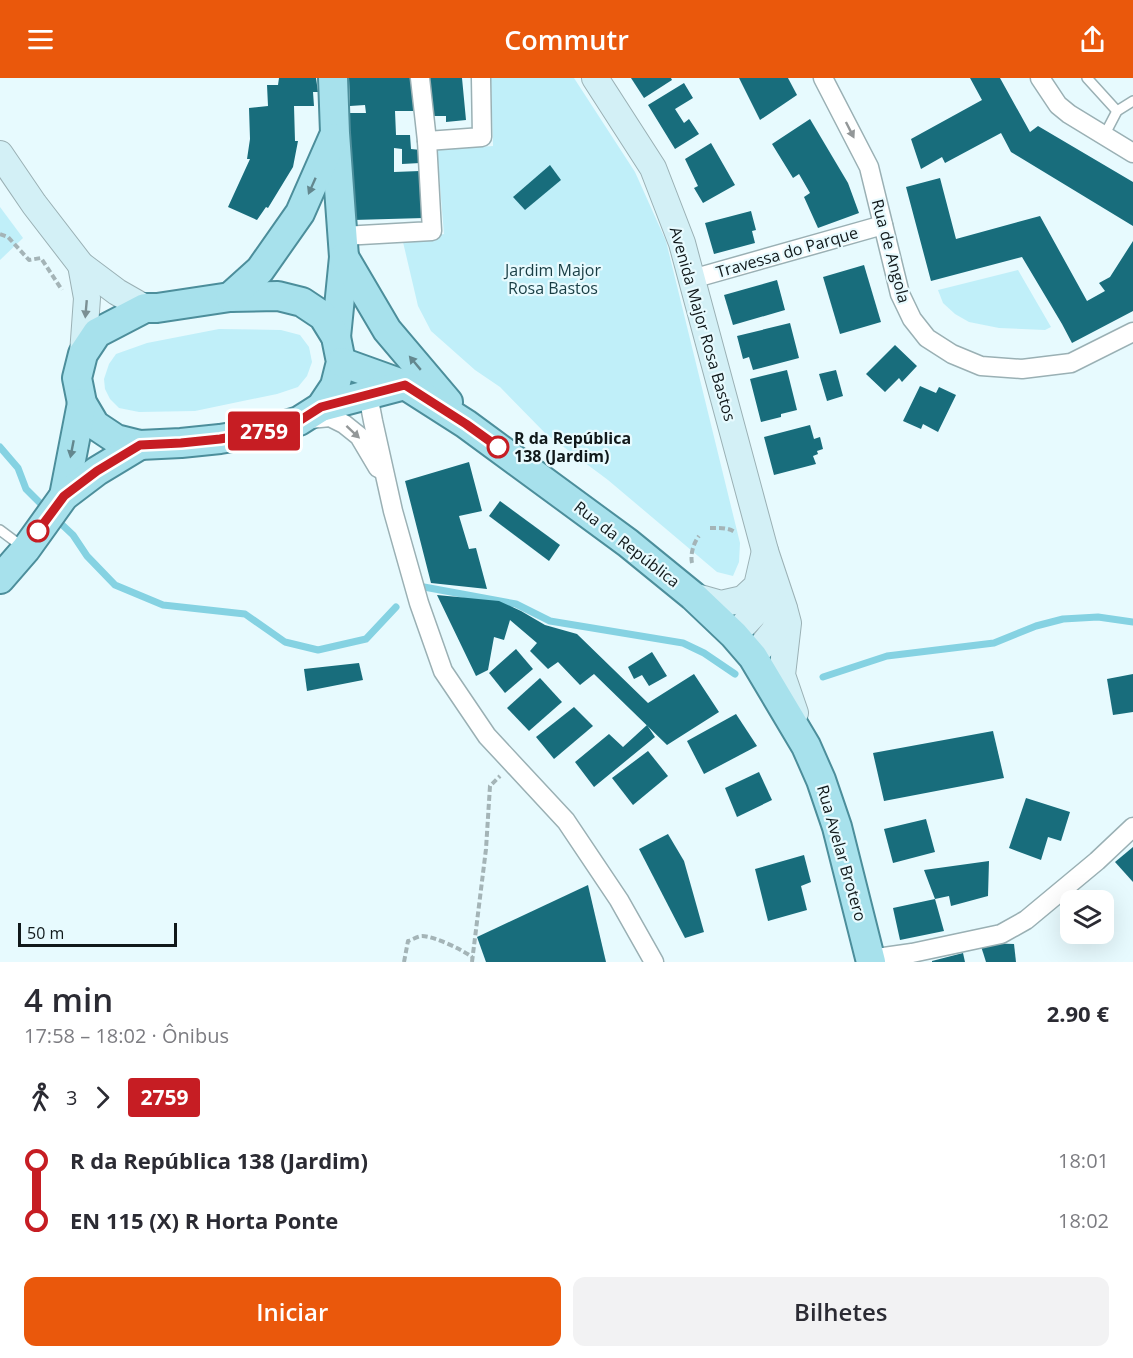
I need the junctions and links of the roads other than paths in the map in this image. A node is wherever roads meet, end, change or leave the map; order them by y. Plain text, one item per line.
1 (333, 78) edge
2 (420, 78) edge
3 (481, 78) edge
4 (595, 78) edge
5 (823, 78) edge
6 (1040, 78) edge
7 (1087, 78) edge
8 (1133, 101) edge
9 (1117, 111) junction
10 (335, 133) junction
11 (1104, 136) junction
12 (427, 141) junction
13 (1133, 153) edge
14 (0, 154) edge
15 (883, 225) junction
16 (344, 247) junction
17 (81, 265) junction
18 (692, 279) junction
19 (230, 297) junction
20 (145, 308) junction
21 (1133, 332) edge
22 (338, 350) junction
23 (83, 354) junction
24 (405, 385) junction
25 (368, 395) junction
26 (82, 403) junction
27 (310, 414) junction
28 (466, 424) junction
29 (140, 445) junction
30 (386, 483) junction
31 (64, 496) junction
32 (0, 530) edge
33 (26, 549) junction
34 (765, 551) junction
35 (0, 579) edge
36 (694, 583) junction
37 (784, 608) junction
38 (734, 635) junction
39 (753, 657) junction
40 (806, 746) junction
41 (1133, 827) edge
42 (871, 961) edge
43 (654, 962) edge

1 - 10 main road
2 - 12 street
3 - 12 street
4 - 18 street, Avenida Major Rosa Bastos
5 -> 15 street, Rua de Angola
6 - 11 street
7 - 9 lane
8 - 9 lane
9 - 11 lane
10 - 16 main road
10 -> 19 main road
11 - 13 street
12 - 16 street
14 - 17 street
15 - 18 street, Travessa do Parque
15 - 21 street, Rua de Angola
16 - 22 main road
28 -> 16 main road
17 - 20 street
17 -> 23 street
18 - 34 street, Avenida Major Rosa Bastos
19 - 20 main road
19 - 22 main road
20 - 23 main road
22 - 24 main road, Rua da República
22 - 27 main road
23 - 26 main road
24 - 25 main road
24 - 28 main road, Rua da República
25 - 27 main road
25 - 30 street
26 - 29 main road
26 -> 31 main road
27 - 29 main road
27 -> 30 street
28 - 36 main road, Rua da República
29 - 31 main road
30 - 43 street
31 - 33 main road
32 - 33 lane
33 - 35 main road
34 - 36 street
34 - 37 street
34 - 38 street
36 - 38 main road, Rua da República
37 - 39 street
37 - 40 street
38 - 39 main road, Rua da República
39 - 40 main road, Rua da República
40 - 42 main road, Rua Avelar Brotero
41 - 42 street

